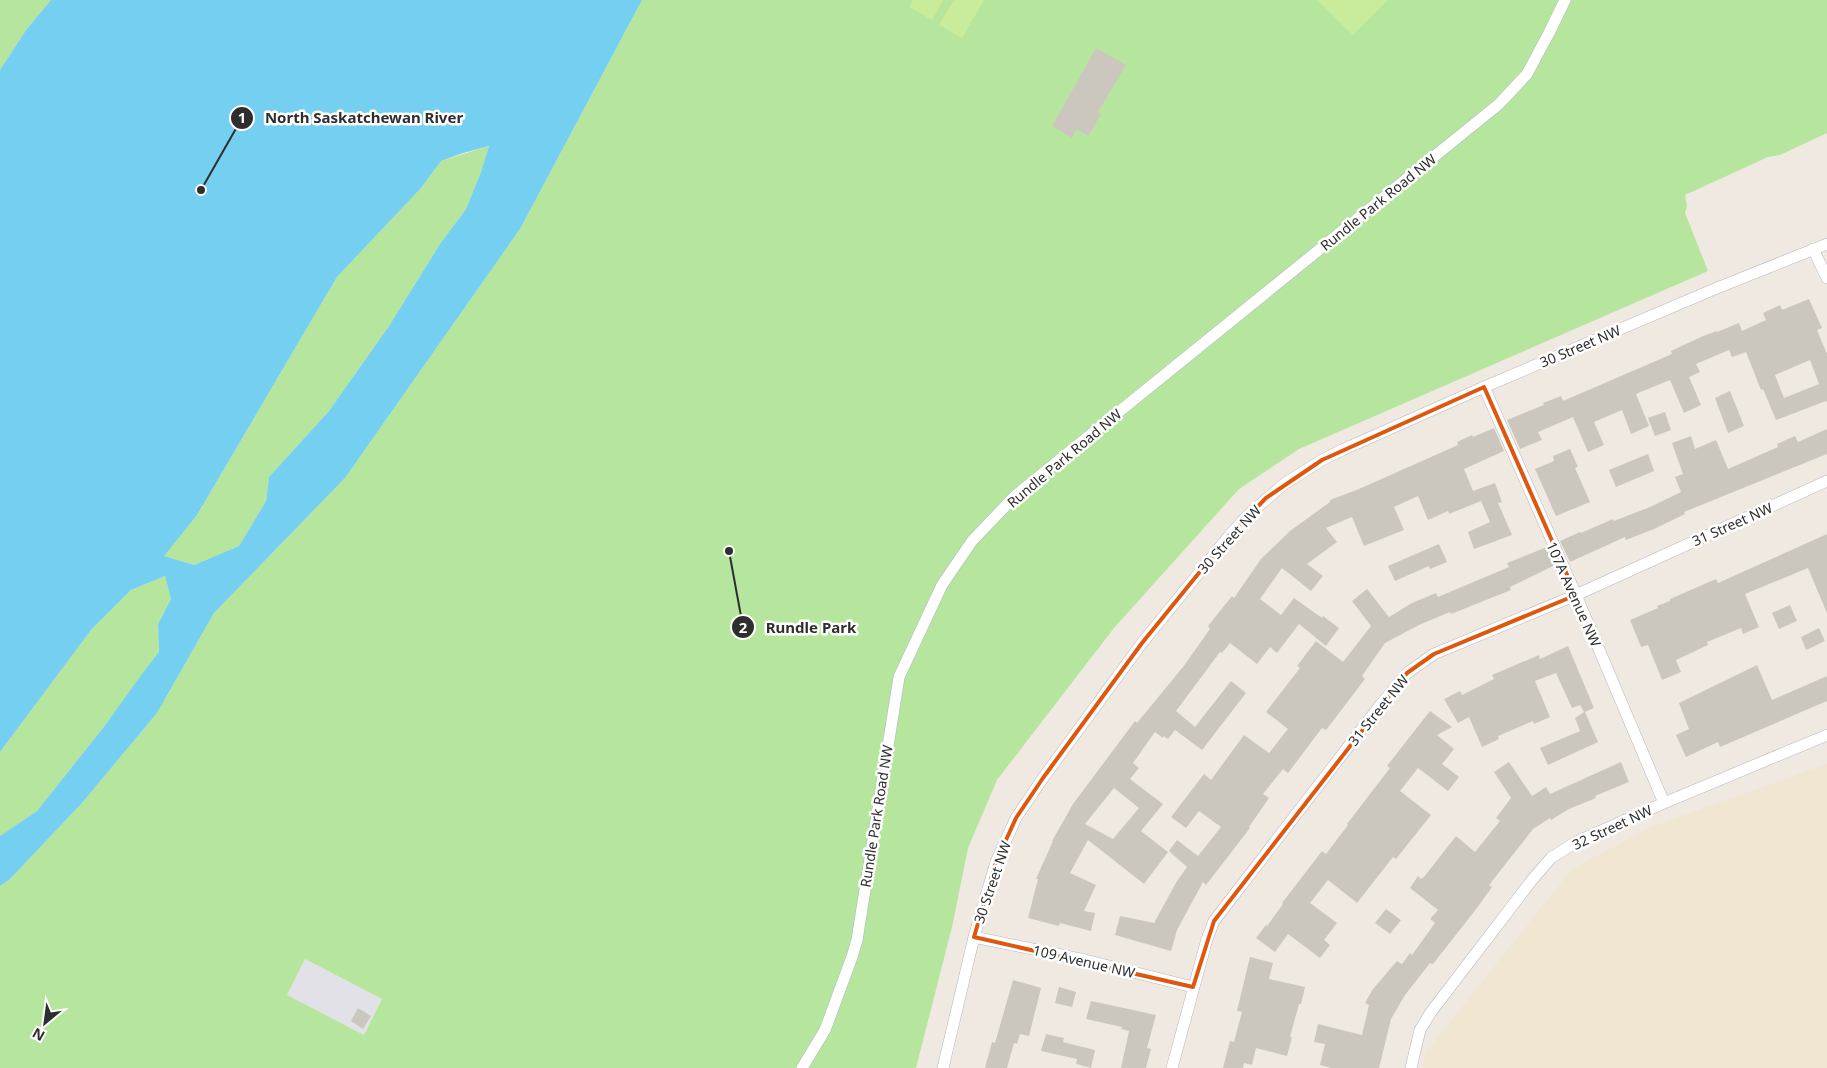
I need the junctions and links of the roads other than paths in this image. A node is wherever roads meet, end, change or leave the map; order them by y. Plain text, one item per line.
1 (1564, 0) edge
2 (1827, 244) edge
3 (1813, 249) junction
4 (1827, 278) edge
5 (1484, 387) junction
6 (1827, 481) edge
7 (1576, 595) junction
8 (1827, 735) edge
9 (1664, 803) junction
10 (974, 937) junction
11 (1193, 987) junction
12 (802, 1068) edge
13 (943, 1068) edge
14 (1172, 1068) edge
15 (1411, 1068) edge

1 - 12 street, Rundle Park Road NW
2 - 3 street, 30 Street NW
3 - 4 street
3 - 5 street, 30 Street NW
5 - 7 street, 107A Avenue NW
5 - 10 street, 30 Street NW
6 - 7 street, 31 Street NW
7 - 9 street, 107A Avenue NW
7 - 11 street, 31 Street NW
8 - 9 street, 32 Street NW
9 - 15 street, 32 Street NW
10 - 11 street, 109 Avenue NW
10 - 13 street, 30 Street NW
11 - 14 street, 31 Street NW

